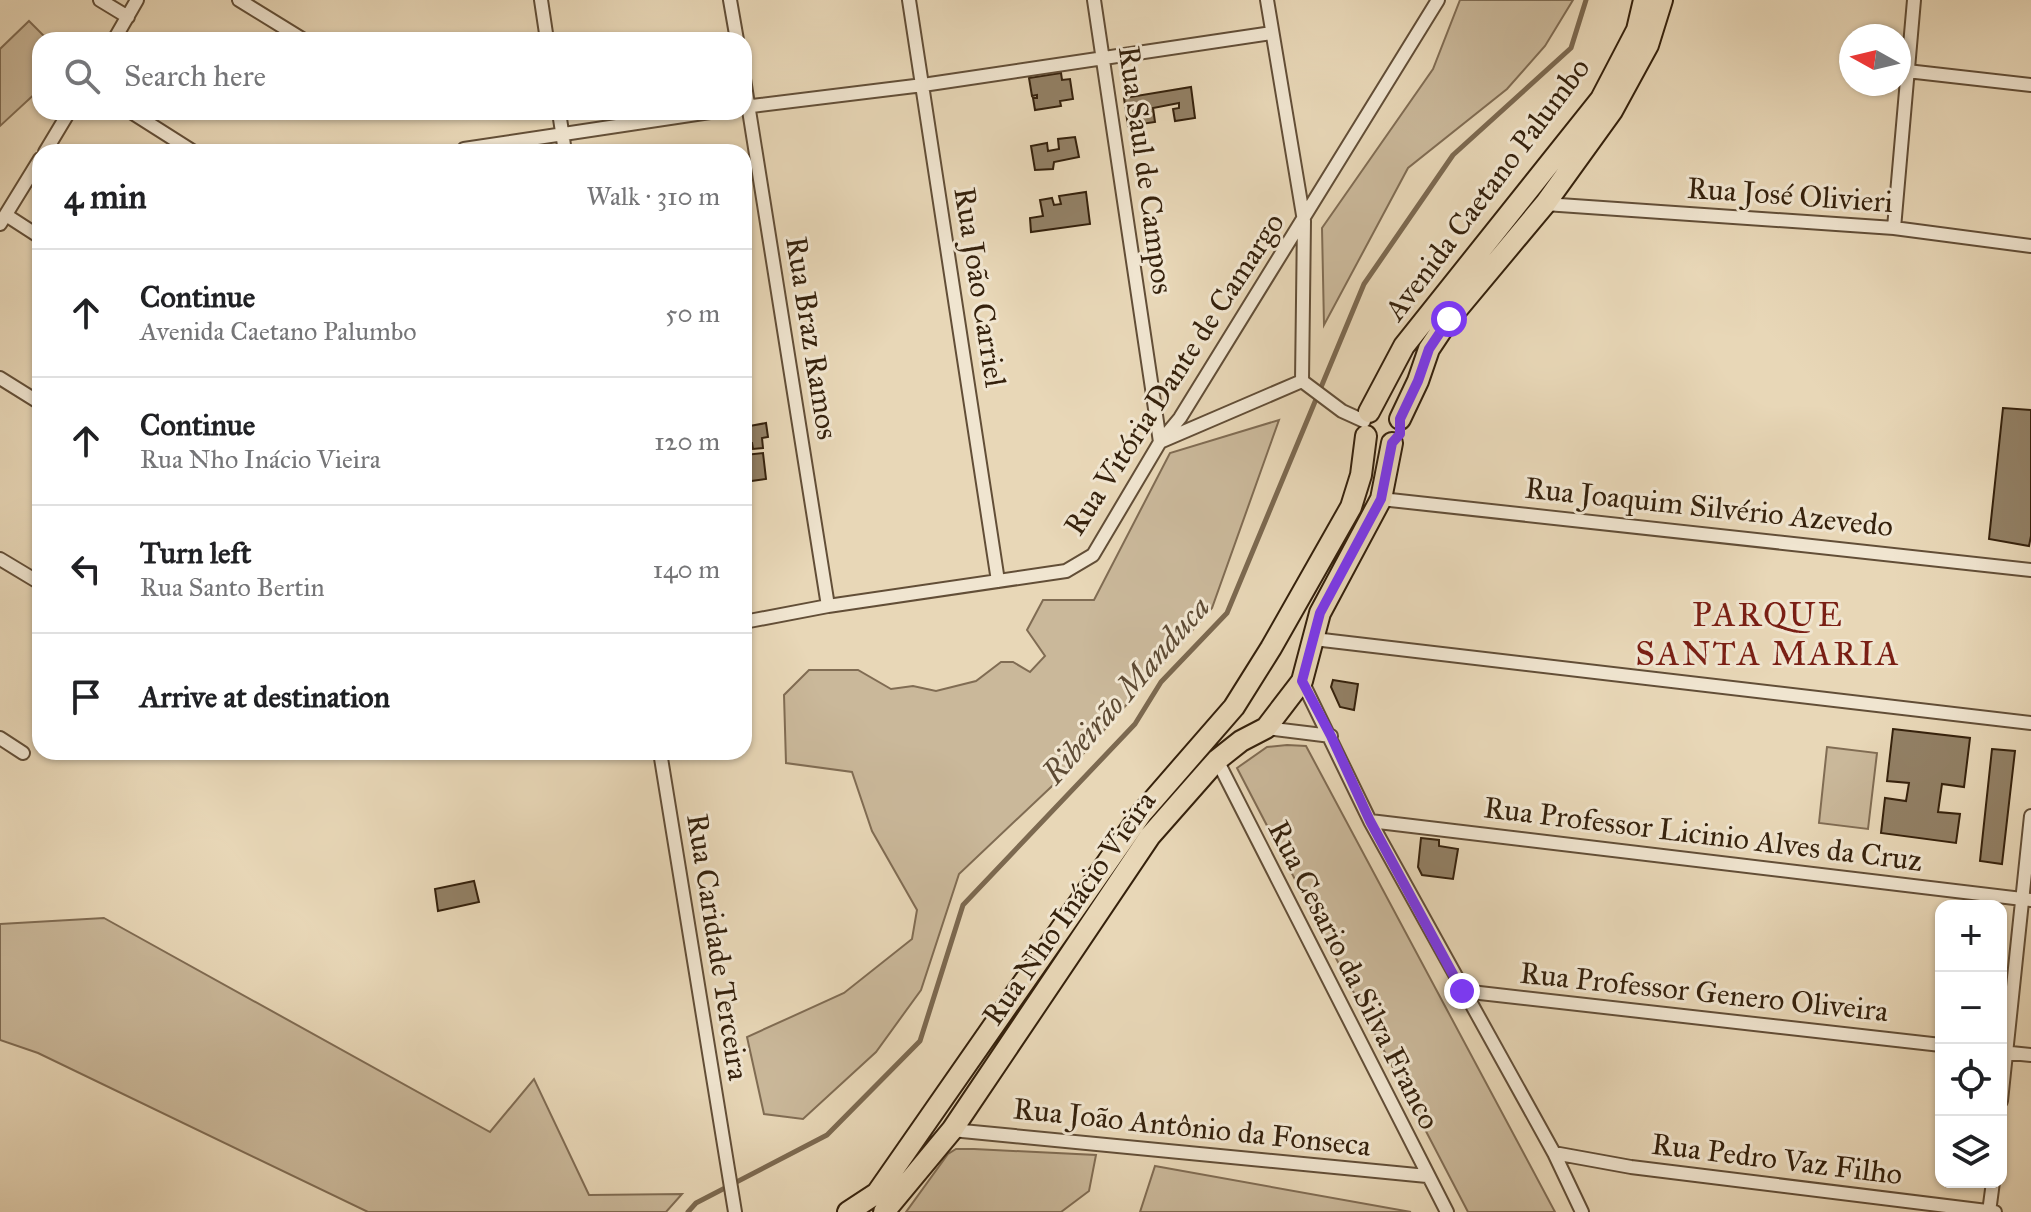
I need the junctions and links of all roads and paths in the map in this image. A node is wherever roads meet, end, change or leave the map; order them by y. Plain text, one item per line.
1 (100, 0) edge
2 (137, 0) edge
3 (239, 0) edge
4 (541, 0) edge
5 (730, 0) edge
6 (909, 0) edge
7 (1094, 0) edge
8 (1267, 0) edge
9 (1438, 0) edge
10 (1644, 0) edge
11 (1662, 0) edge
12 (1914, 0) edge
13 (128, 17) junction
14 (1911, 30) edge
15 (119, 32) edge
16 (291, 32) edge
17 (546, 32) edge
18 (736, 32) edge
19 (1272, 33) junction
20 (1104, 58) junction
21 (1911, 71) edge
22 (923, 85) junction
23 (2031, 85) edge
24 (1905, 96) edge
25 (752, 106) edge
26 (64, 120) edge
27 (144, 120) edge
28 (560, 120) edge
29 (656, 120) edge
30 (748, 120) edge
31 (562, 134) junction
32 (50, 144) edge
33 (181, 144) edge
34 (497, 144) edge
35 (564, 144) edge
36 (32, 172) edge
37 (1545, 204) junction
38 (3, 220) edge
39 (1304, 221) junction
40 (1894, 228) junction
41 (32, 233) edge
42 (2031, 246) edge
43 (0, 378) edge
44 (1307, 385) junction
45 (32, 398) edge
46 (1400, 419) junction
47 (1366, 423) junction
48 (1160, 442) junction
49 (1392, 443) junction
50 (1381, 499) junction
51 (0, 559) edge
52 (2031, 570) edge
53 (32, 578) edge
54 (998, 581) junction
55 (828, 606) junction
56 (752, 620) edge
57 (1314, 639) junction
58 (1302, 681) junction
59 (1234, 707) junction
60 (2031, 723) edge
61 (1266, 728) junction
62 (1331, 736) junction
63 (0, 738) edge
64 (23, 753) dead end
65 (661, 760) edge
66 (1217, 760) junction
67 (2031, 816) edge
68 (1370, 821) junction
69 (2027, 899) edge
70 (1462, 991) junction
71 (1935, 1044) edge
72 (2005, 1044) edge
73 (2007, 1052) edge
74 (2031, 1055) edge
75 (952, 1130) junction
76 (1554, 1153) junction
77 (1427, 1176) junction
78 (1993, 1188) edge
79 (885, 1202) edge
80 (734, 1207) edge
81 (848, 1212) edge
82 (1447, 1212) edge
83 (1582, 1212) edge
84 (1991, 1212) edge

1 - 13 street
2 - 13 street
3 - 16 street
4 - 17 street
5 - 18 street
6 - 22 street, Rua João Carriel
7 - 20 street, Rua Saul de Campos
8 - 19 street
9 - 39 street, Rua Vitória Dante de Camargo
10 - 47 main road, Avenida Caetano Palumbo
11 - 37 main road, Avenida Caetano Palumbo
12 - 14 street
13 - 15 street
19 - 20 street
19 - 39 street
20 - 22 street
20 - 48 street, Rua Saul de Campos
21 - 23 street
22 - 25 street
22 - 54 street, Rua João Carriel
24 - 40 street
26 - 32 street
27 - 33 street
28 - 31 street
29 - 31 street
30 - 55 street, Rua Braz Ramos
31 - 34 street
31 - 35 street
36 - 38 street
37 - 40 street, Rua José Olivieri
37 - 46 main road, Avenida Caetano Palumbo
38 - 41 street
39 - 44 street
39 - 48 street, Rua Vitória Dante de Camargo
40 - 42 street, Rua José Olivieri
43 - 45 street
44 - 47 street
44 - 48 street
46 - 47 main road
46 - 49 main road
47 - 49 main road
47 - 59 main road, Rua Nho Inácio Vieira
48 - 54 street, Rua Vitória Dante de Camargo
49 - 50 main road, Rua Nho Inácio Vieira
50 - 52 street, Rua Joaquim Silvério Azevedo
50 - 57 main road, Rua Nho Inácio Vieira
51 - 53 street
54 - 55 street, Rua Vitória Dante de Camargo
55 - 56 street, Rua Vitória Dante de Camargo
57 - 58 main road, Rua Nho Inácio Vieira
57 - 60 street
58 - 61 main road, Rua Nho Inácio Vieira
58 - 62 street
59 - 61 main road
59 - 79 main road, Rua Nho Inácio Vieira
61 - 62 street
61 - 66 main road, Rua Nho Inácio Vieira
62 - 68 street
63 - 64 street
65 - 80 street, Rua Caridade Terceira
66 - 75 main road, Rua Nho Inácio Vieira
66 - 77 street, Rua Cesario da Silva Franco
67 - 69 street
68 - 69 street, Rua Professor Licinio Alves da Cruz
68 - 70 street
69 - 72 street
70 - 71 street, Rua Professor Genero Oliveira
70 - 76 street
73 - 74 street
75 - 77 street, Rua João Antônio da Fonseca
75 - 79 main road, Rua Nho Inácio Vieira
76 - 83 street
76 - 84 street, Rua Pedro Vaz Filho
77 - 82 street, Rua Cesario da Silva Franco
78 - 84 street
79 - 81 main road

